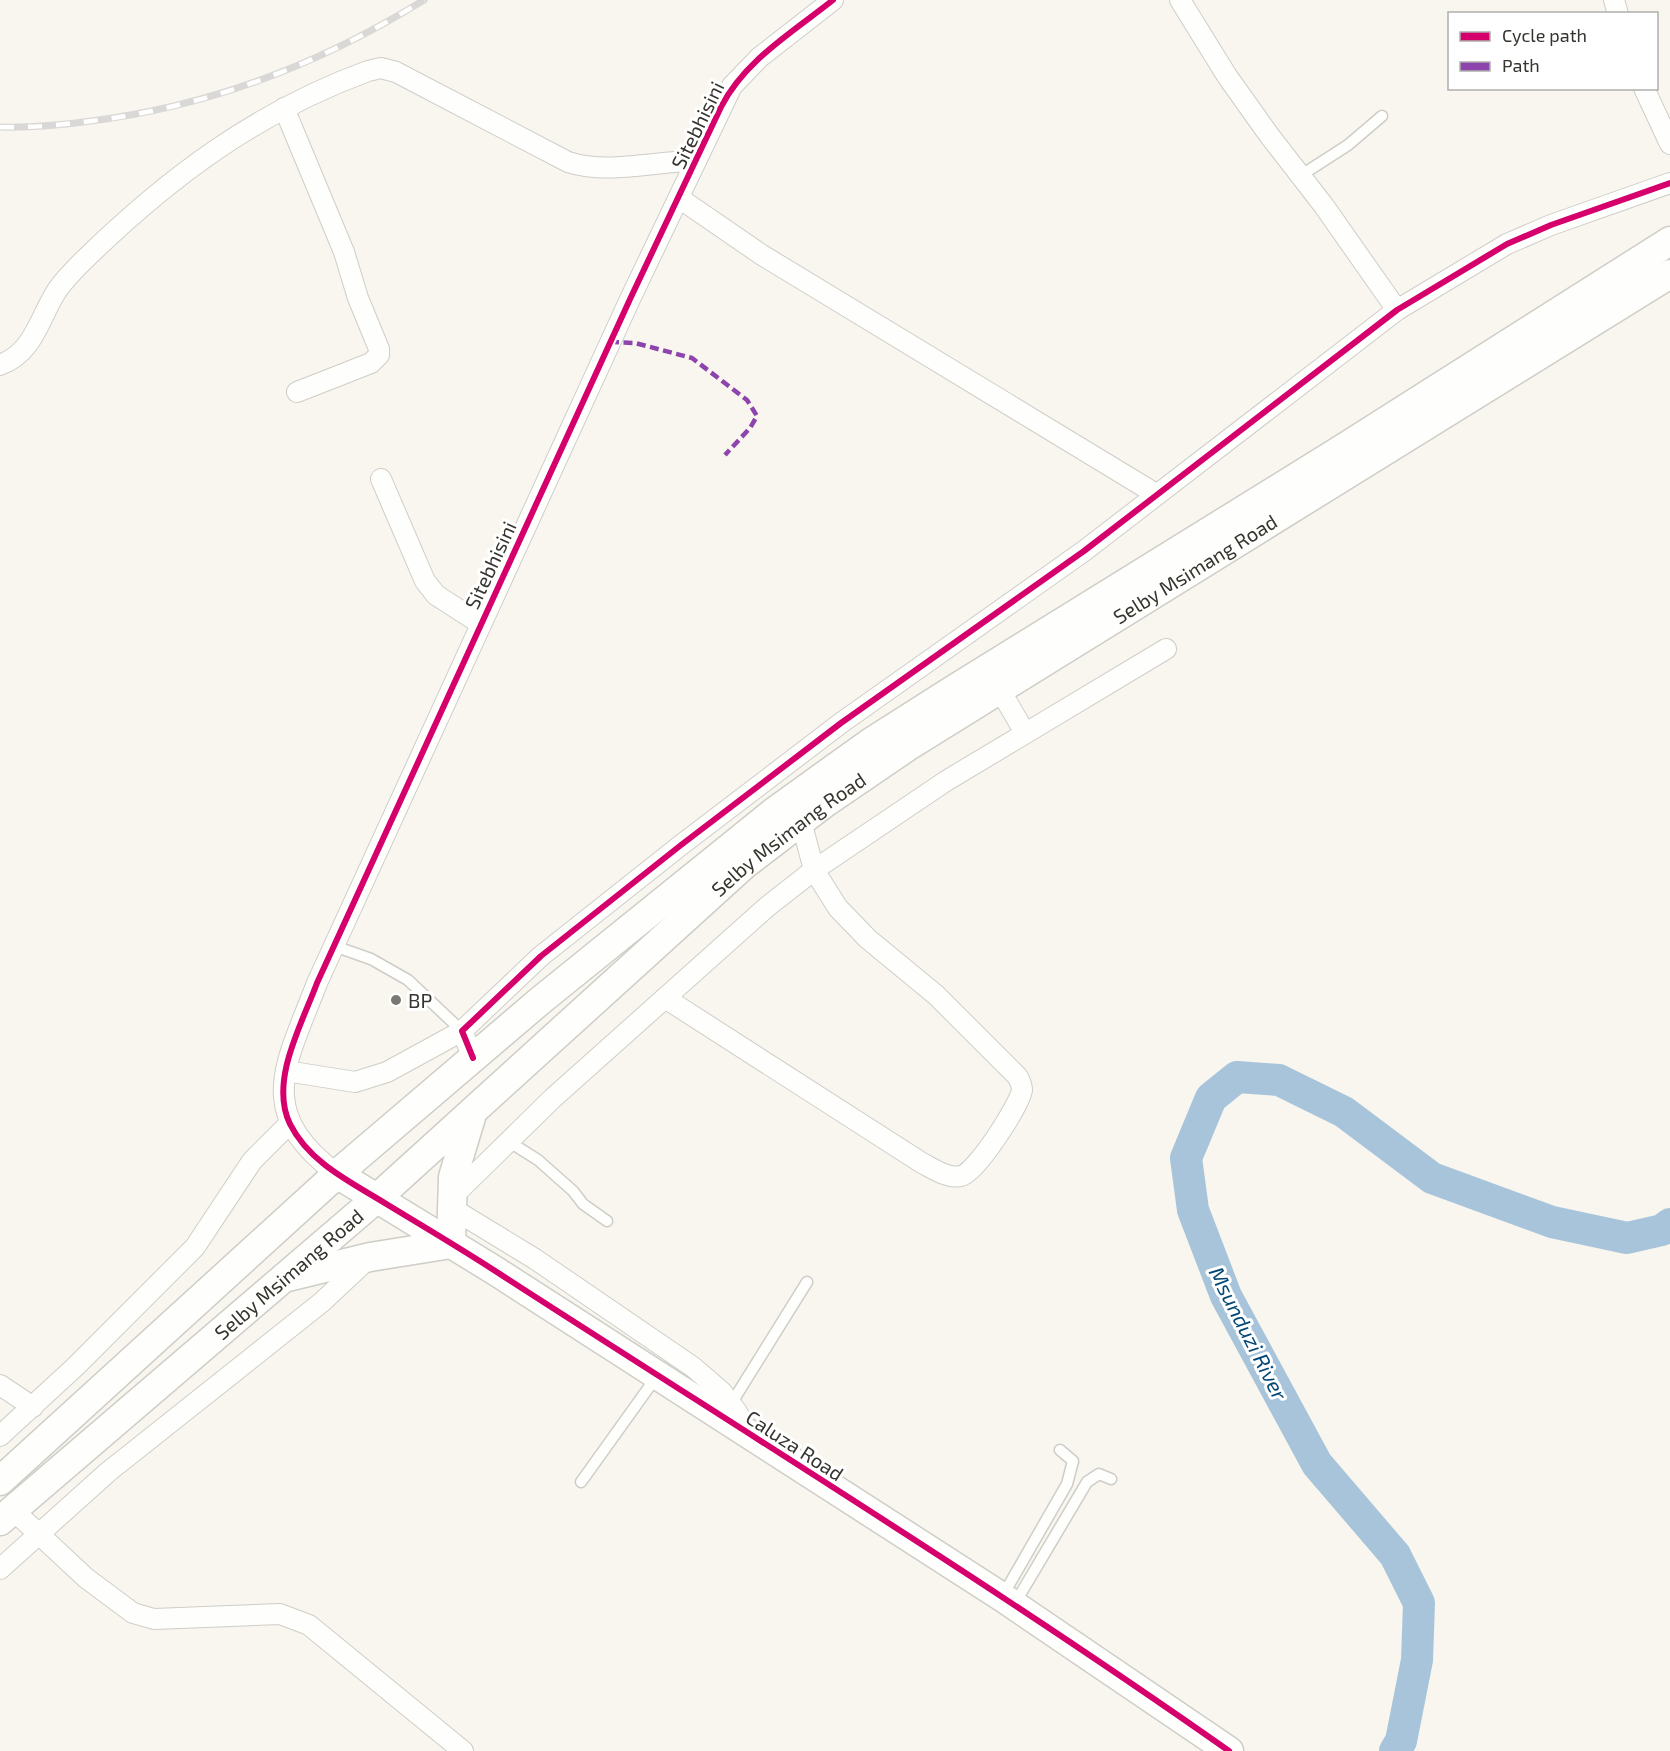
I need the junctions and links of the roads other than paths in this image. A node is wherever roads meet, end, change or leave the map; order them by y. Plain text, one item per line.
1 (833, 0) edge
2 (1180, 0) edge
3 (1645, 90) edge
4 (284, 108) junction
5 (1382, 116) dead end
6 (1670, 144) edge
7 (696, 161) junction
8 (1300, 176) junction
9 (1670, 183) edge
10 (679, 198) junction
11 (1670, 241) edge
12 (1670, 274) edge
13 (1397, 310) junction
14 (0, 365) edge
15 (297, 392) dead end
16 (381, 479) dead end
17 (1156, 494) junction
18 (481, 624) junction
19 (1166, 649) dead end
20 (1000, 690) junction
21 (1025, 733) junction
22 (801, 821) junction
23 (813, 870) junction
24 (334, 946) junction
25 (665, 998) junction
26 (462, 1031) junction
27 (474, 1058) junction
28 (286, 1071) junction
29 (474, 1109) junction
30 (290, 1123) junction
31 (508, 1141) junction
32 (337, 1174) junction
33 (377, 1198) junction
34 (453, 1203) junction
35 (607, 1221) dead end
36 (451, 1244) junction
37 (370, 1257) junction
38 (286, 1277) junction
39 (807, 1282) dead end
40 (658, 1376) junction
41 (0, 1385) edge
42 (731, 1404) junction
43 (33, 1407) junction
44 (747, 1433) junction
45 (0, 1436) edge
46 (1060, 1450) dead end
47 (1111, 1479) dead end
48 (0, 1481) edge
49 (581, 1482) dead end
50 (7, 1516) edge
51 (39, 1533) junction
52 (0, 1569) edge
53 (1008, 1601) junction
54 (463, 1751) edge
55 (1229, 1751) edge

1 - 7 street, Sitebhisini
2 - 8 street
3 - 6 street
4 - 7 street
4 - 14 street
4 - 15 street
5 - 8 lane
7 - 10 street, Sitebhisini
8 - 13 street
9 - 13 street
10 - 17 street
10 - 18 street, Sitebhisini
11 - 27 main road, Selby Msimang Road
12 - 20 main road, Selby Msimang Road
13 - 17 street
16 - 18 street
17 - 26 street
18 - 24 street, Sitebhisini
19 - 21 street
20 - 21 street
20 - 22 main road, Selby Msimang Road
21 - 23 street
22 - 23 street
22 - 29 main road, Selby Msimang Road
23 - 25 street
23 - 25 street
24 - 26 lane
24 - 28 street, Sitebhisini
25 - 31 street
26 - 27 street
26 - 28 street
27 - 32 main road, Selby Msimang Road
28 - 30 street, Sitebhisini
29 - 33 main road, Selby Msimang Road
29 - 34 main road
30 - 32 street, Sitebhisini
30 - 43 street
31 - 34 street
31 - 35 lane
32 - 33 main road, Caluza Road
32 - 48 main road, Selby Msimang Road
33 - 36 main road, Caluza Road
33 - 38 main road, Selby Msimang Road
34 - 36 main road
34 - 42 street
36 - 37 main road
36 - 40 main road, Caluza Road
37 - 38 main road
37 - 51 street
38 - 50 main road, Selby Msimang Road
39 - 42 lane
40 - 44 main road, Caluza Road
40 - 49 lane
41 - 43 street
42 - 44 street
43 - 45 street
44 - 53 main road, Caluza Road
46 - 53 lane
47 - 53 lane
50 - 51 street
51 - 52 street
51 - 54 street
53 - 55 main road, Caluza Road

